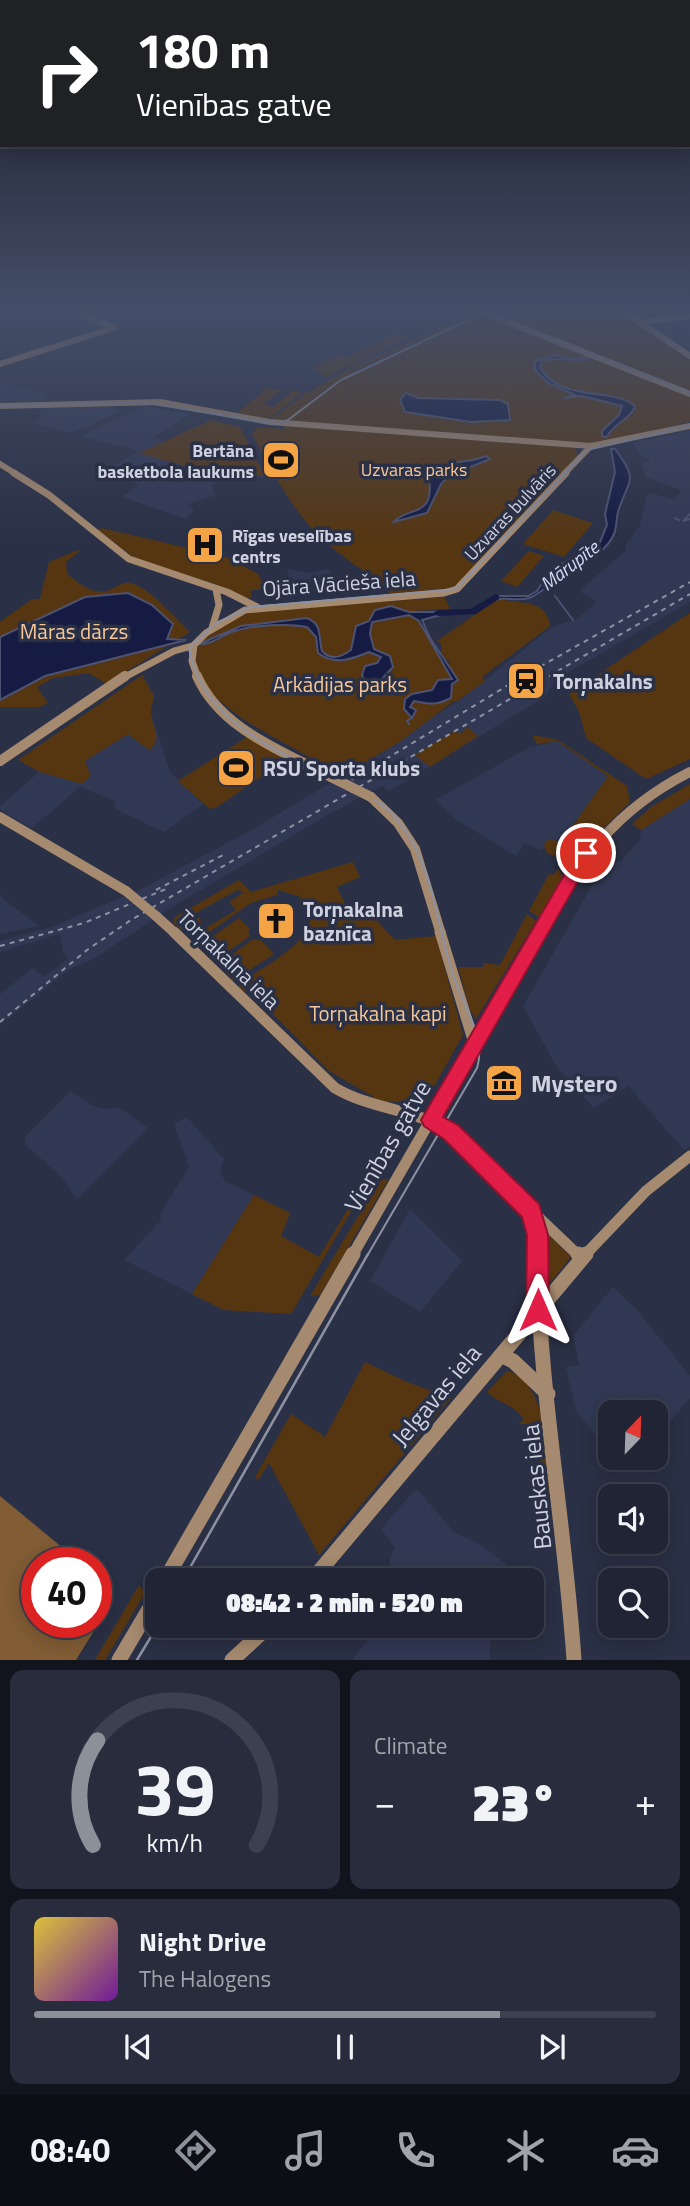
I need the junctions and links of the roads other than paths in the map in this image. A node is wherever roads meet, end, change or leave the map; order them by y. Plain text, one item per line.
1 (0, 406) edge
2 (690, 427) edge
3 (590, 448) junction
4 (0, 464) edge
5 (216, 589) junction
6 (451, 592) joint
7 (257, 607) junction
8 (212, 629) junction
9 (194, 643) junction
10 (0, 761) edge
11 (690, 772) edge
12 (0, 817) edge
13 (474, 1044) junction
14 (431, 1120) junction
15 (690, 1156) edge
16 (531, 1212) junction
17 (582, 1258) junction
18 (538, 1310) junction
19 (502, 1355) junction
20 (548, 1394) junction
21 (172, 1568) edge
22 (322, 1568) edge
23 (145, 1616) edge
24 (256, 1638) edge
25 (119, 1660) edge
26 (232, 1660) edge
27 (574, 1660) edge

1 - 3 street
2 - 3 street
3 - 6 street, Uzvaras bulvāris
4 - 5 street
5 - 7 street
5 - 8 street
6 - 7 street, Ojāra Vācieša iela
7 - 8 street, Ojāra Vācieša iela
8 - 9 street, Ojāra Vācieša iela
9 - 10 street, Ojāra Vācieša iela
9 - 13 street, bridge
11 - 13 street, Vienības gatve
12 - 14 street, Torņakalna iela, bridge
13 - 14 street, Vienības gatve
14 - 16 street
14 - 21 street, Vienības gatve
15 - 17 street, Jelgavas iela
16 - 17 street
16 - 18 street, Bauskas iela
17 - 18 street, Jelgavas iela
18 - 19 street, Jelgavas iela
18 - 20 street, Bauskas iela
19 - 20 street
19 - 22 street, Jelgavas iela
20 - 27 street, Bauskas iela
23 - 25 street
24 - 26 street

